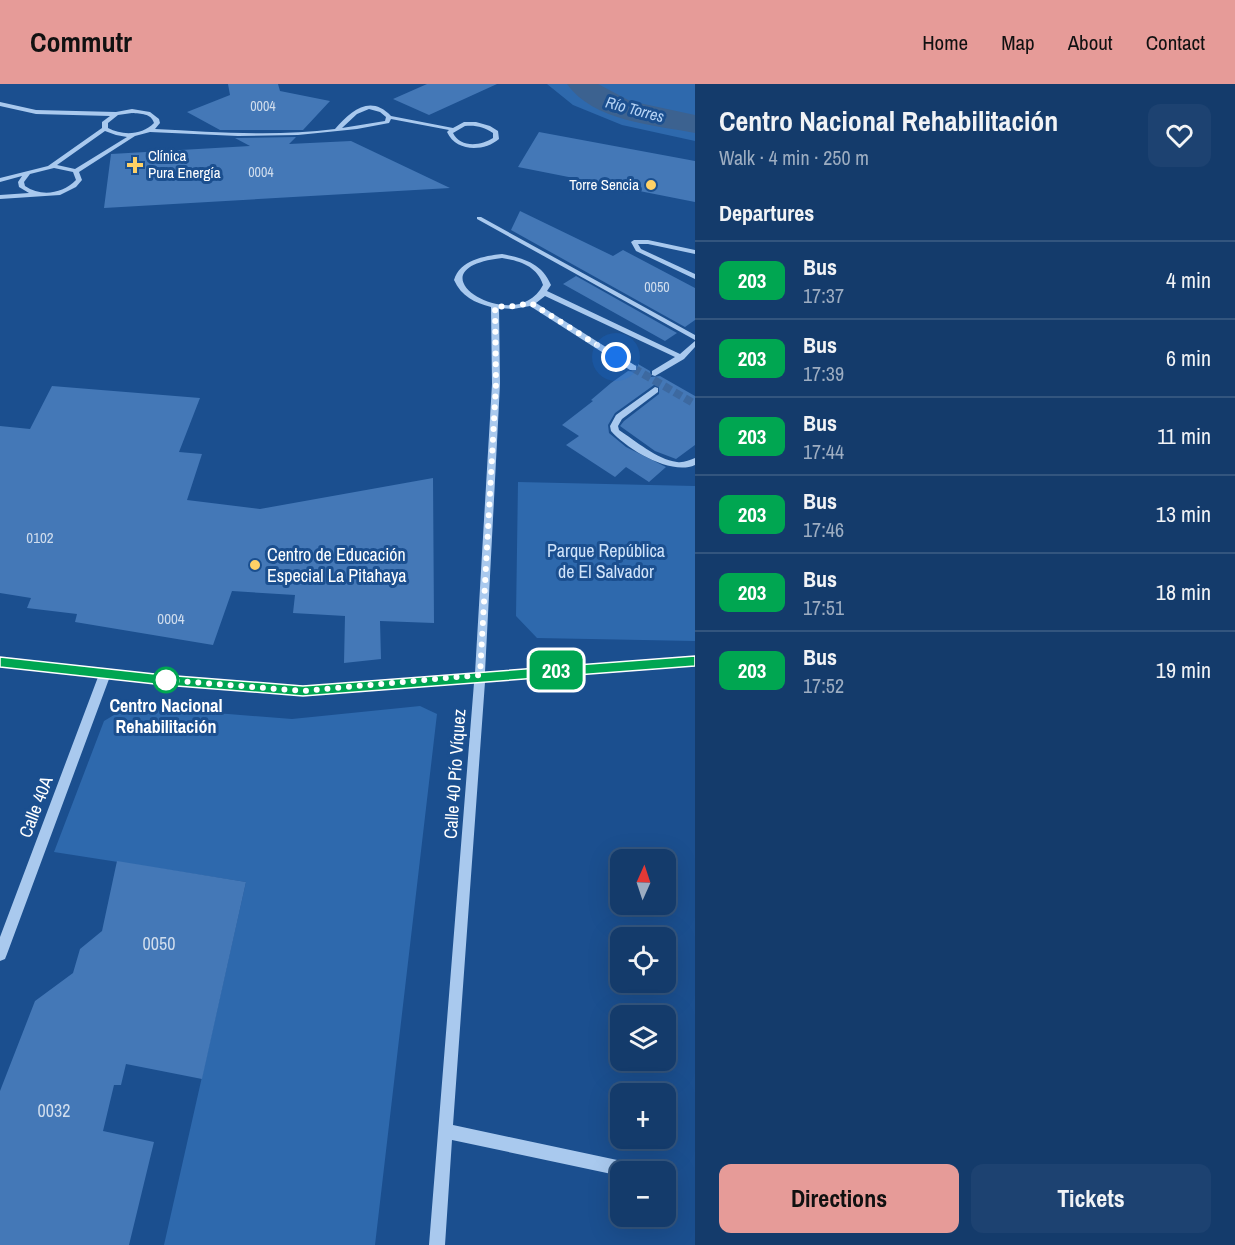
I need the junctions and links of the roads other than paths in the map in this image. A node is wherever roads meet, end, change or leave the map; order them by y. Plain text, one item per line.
1 (0, 104) edge
2 (116, 114) junction
3 (389, 117) junction
4 (105, 129) junction
5 (452, 129) junction
6 (149, 130) junction
7 (338, 130) junction
8 (133, 135) junction
9 (50, 166) junction
10 (76, 171) junction
11 (28, 173) junction
12 (0, 180) edge
13 (42, 194) junction
14 (0, 197) edge
15 (479, 218) dead end
16 (695, 252) edge
17 (695, 278) edge
18 (545, 293) junction
19 (531, 303) junction
20 (495, 306) junction
21 (695, 338) edge
22 (695, 343) edge
23 (681, 357) junction
24 (633, 368) tunnel mouth
25 (655, 373) dead end
26 (655, 390) dead end
27 (695, 461) edge
28 (695, 661) edge
29 (0, 662) edge
30 (105, 674) junction
31 (480, 675) junction
32 (0, 954) edge
33 (446, 1131) junction
34 (610, 1166) edge
35 (437, 1245) edge

1 - 2 street
2 - 4 street
2 - 6 street
3 - 5 street
3 - 7 street
3 - 7 street
4 - 8 street
4 - 9 street
5 - 5 street
6 - 7 street
6 - 8 street
8 - 10 street
9 - 10 street
9 - 11 street
10 - 13 street
11 - 12 street
11 - 13 street
13 - 14 street
15 - 21 street
16 - 17 street
18 - 19 street
18 - 20 street
18 - 23 street
19 - 20 street
19 - 24 street
20 - 31 street, Calle 40 Pío Víquez
22 - 23 street
23 - 25 street
26 - 27 street
28 - 31 street
29 - 30 street
30 - 31 street
30 - 32 street, Calle 40A
31 - 33 street, Calle 40 Pío Víquez
33 - 34 street
33 - 35 street, Calle 40 Pío Víquez

